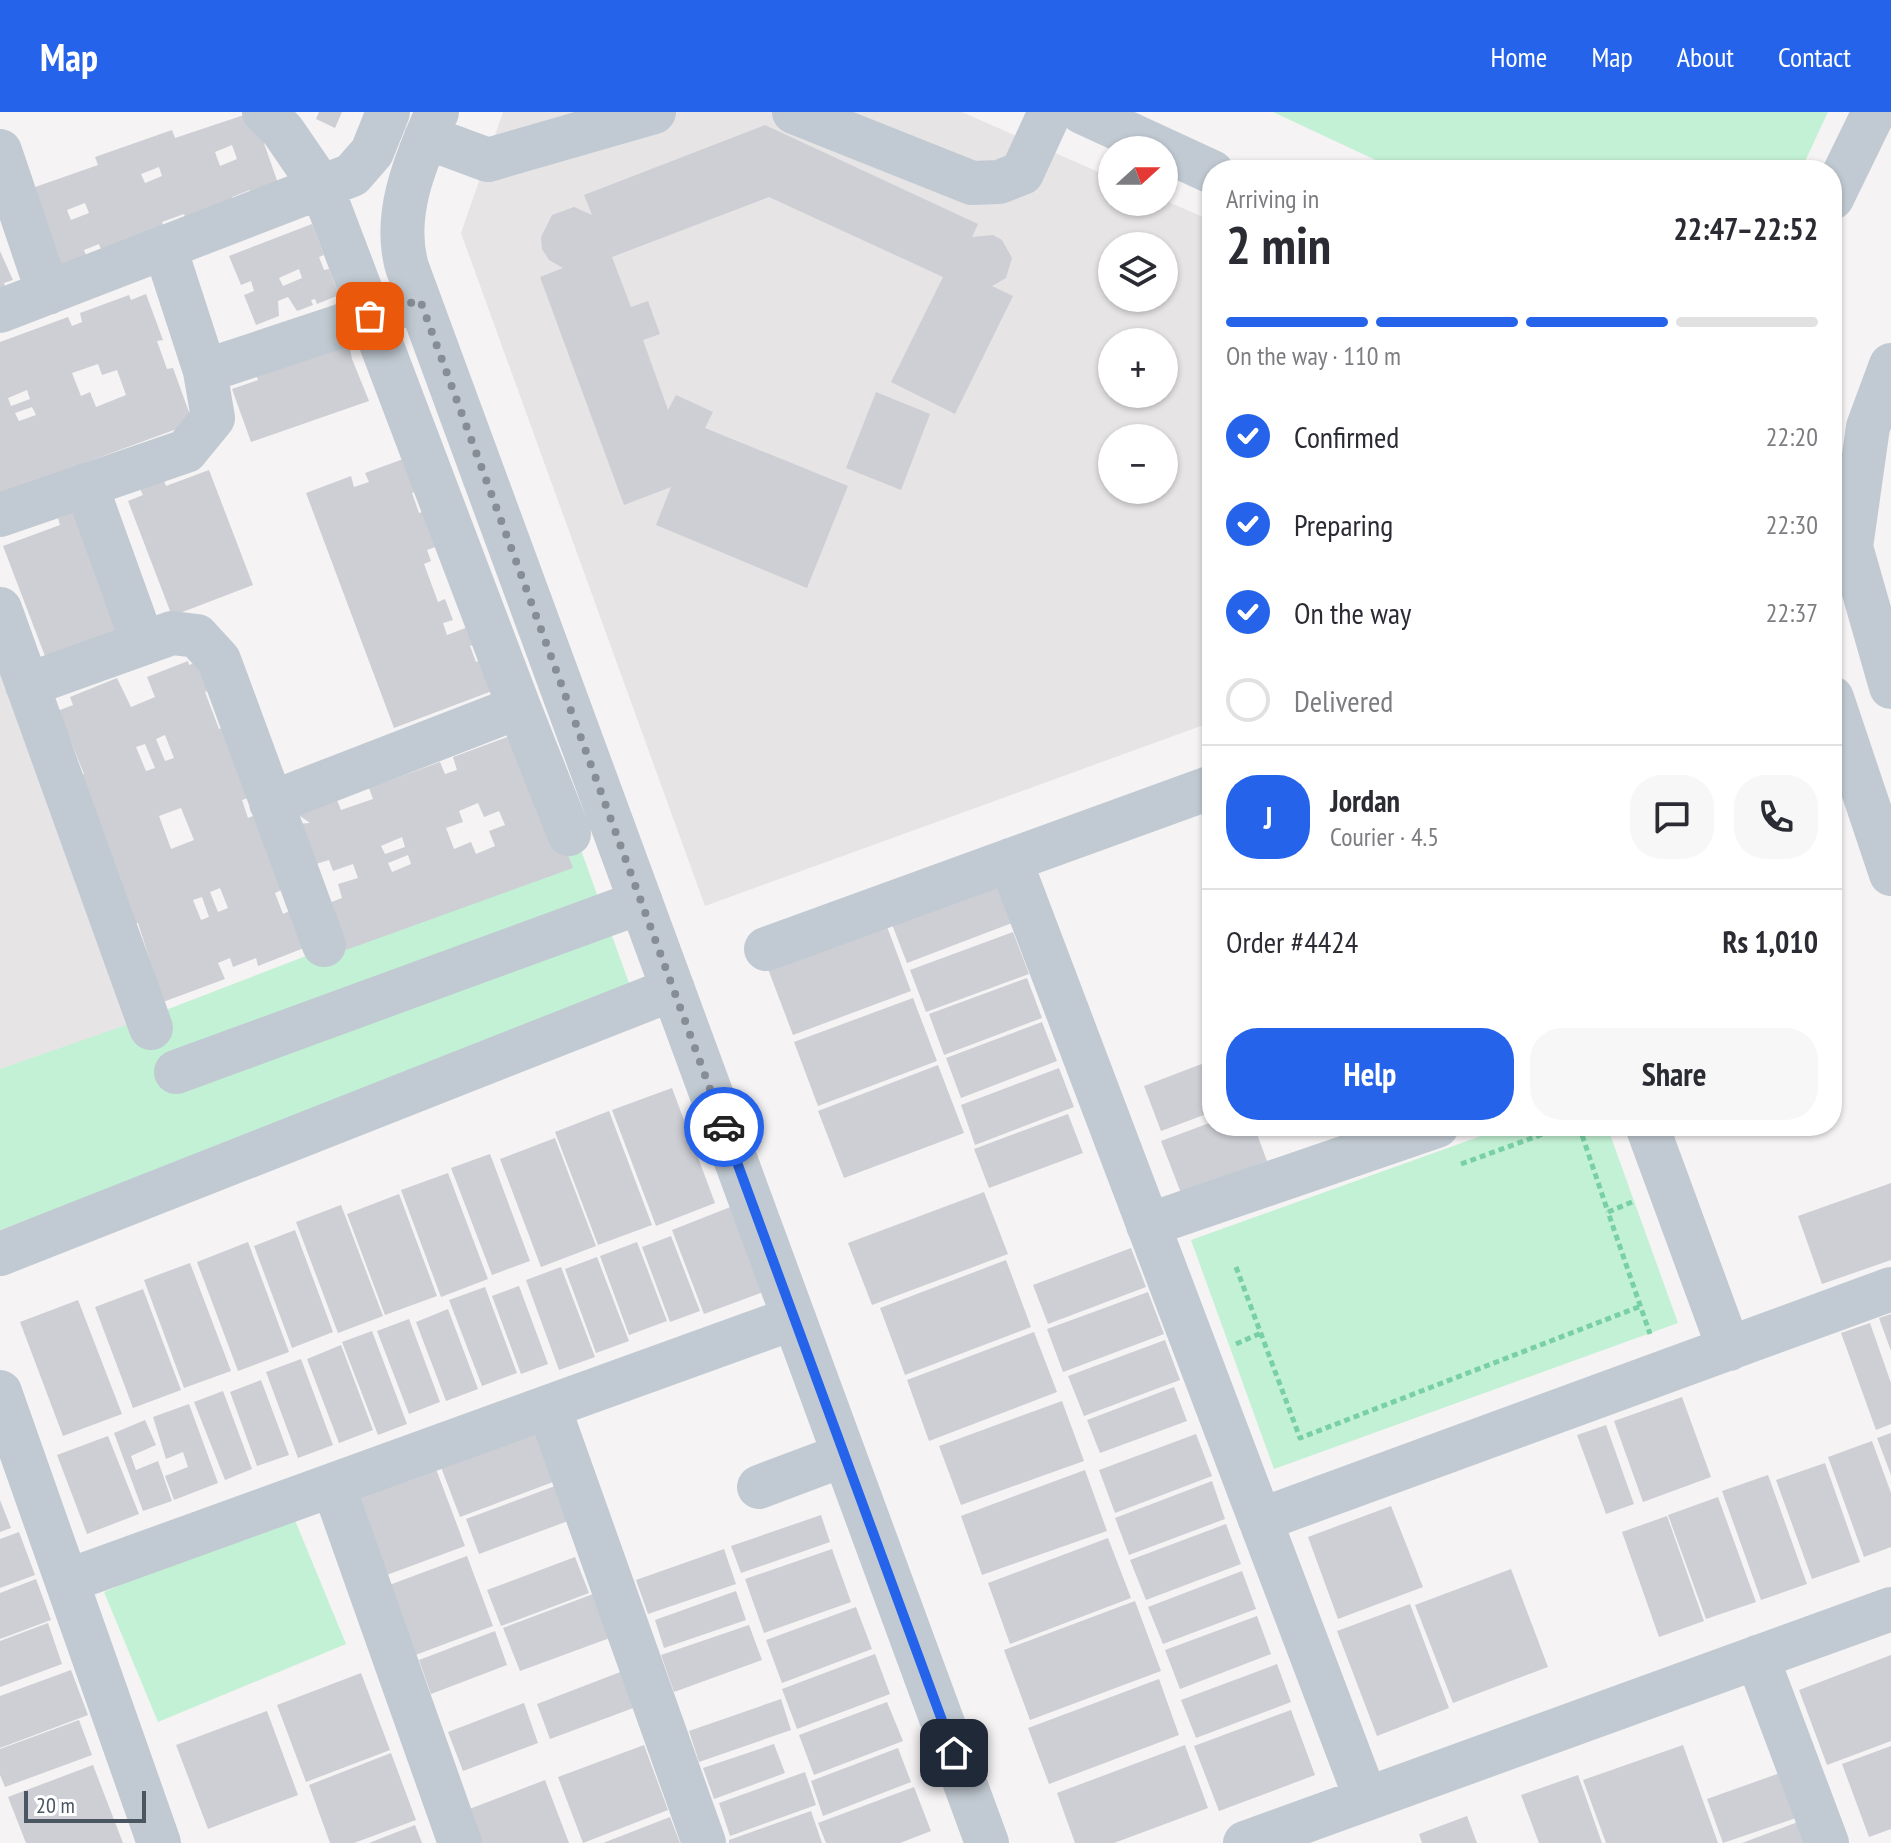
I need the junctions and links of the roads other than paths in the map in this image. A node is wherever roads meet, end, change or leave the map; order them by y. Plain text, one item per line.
1 (264, 112) edge
2 (388, 112) edge
3 (654, 112) edge
4 (794, 112) edge
5 (1050, 112) edge
6 (1082, 112) edge
7 (1874, 112) edge
8 (431, 124) edge
9 (0, 151) edge
10 (1202, 167) edge
11 (1842, 178) edge
12 (322, 188) junction
13 (165, 248) junction
14 (48, 293) junction
15 (420, 300) junction
16 (0, 311) edge
17 (370, 316) junction
18 (1891, 365) edge
19 (205, 371) junction
20 (86, 485) junction
21 (0, 515) edge
22 (1842, 539) edge
23 (1842, 543) edge
24 (1842, 546) edge
25 (1891, 562) edge
26 (0, 609) edge
27 (143, 643) junction
28 (27, 685) junction
29 (1891, 687) edge
30 (519, 707) junction
31 (1842, 728) edge
32 (1202, 791) edge
33 (271, 803) junction
34 (569, 834) dead end
35 (1010, 860) junction
36 (1891, 874) edge
37 (641, 902) junction
38 (324, 945) dead end
39 (766, 949) dead end
40 (673, 989) junction
41 (151, 1028) dead end
42 (176, 1072) dead end
43 (1385, 1136) edge
44 (1651, 1136) edge
45 (1148, 1225) junction
46 (0, 1254) edge
47 (1891, 1289) edge
48 (794, 1318) junction
49 (1729, 1349) junction
50 (0, 1392) edge
51 (549, 1408) junction
52 (844, 1455) junction
53 (333, 1485) junction
54 (759, 1487) dead end
55 (1260, 1520) junction
56 (67, 1581) junction
57 (1891, 1609) edge
58 (1757, 1657) junction
59 (1366, 1799) junction
60 (159, 1843) edge
61 (460, 1843) edge
62 (704, 1843) edge
63 (987, 1843) edge
64 (1245, 1843) edge
65 (1827, 1843) edge

1 - 12 street
2 - 12 street
3 - 8 street
4 - 5 street
6 - 10 street
7 - 11 street
8 - 15 street
9 - 14 street
12 - 13 street
12 - 17 street
13 - 14 street
13 - 19 street
14 - 16 street
15 - 17 street
15 - 37 street
17 - 19 street
17 - 30 street
18 - 22 street
19 - 20 street
20 - 21 street
20 - 27 street
23 - 25 street
24 - 29 street
26 - 28 street
27 - 28 street
27 - 33 street
28 - 41 street
30 - 33 street
30 - 34 street
31 - 36 street
32 - 35 street
33 - 38 street
35 - 39 street
35 - 45 street
37 - 40 street
37 - 42 street
40 - 46 street
40 - 48 street
43 - 45 street
44 - 49 street
45 - 55 street
47 - 49 street
48 - 51 street
48 - 52 street
49 - 55 street
50 - 56 street
51 - 53 street
51 - 62 street
52 - 54 street
52 - 63 street
53 - 56 street
53 - 61 street
55 - 59 street
56 - 60 street
57 - 58 street
58 - 59 street
58 - 65 street
59 - 64 street

